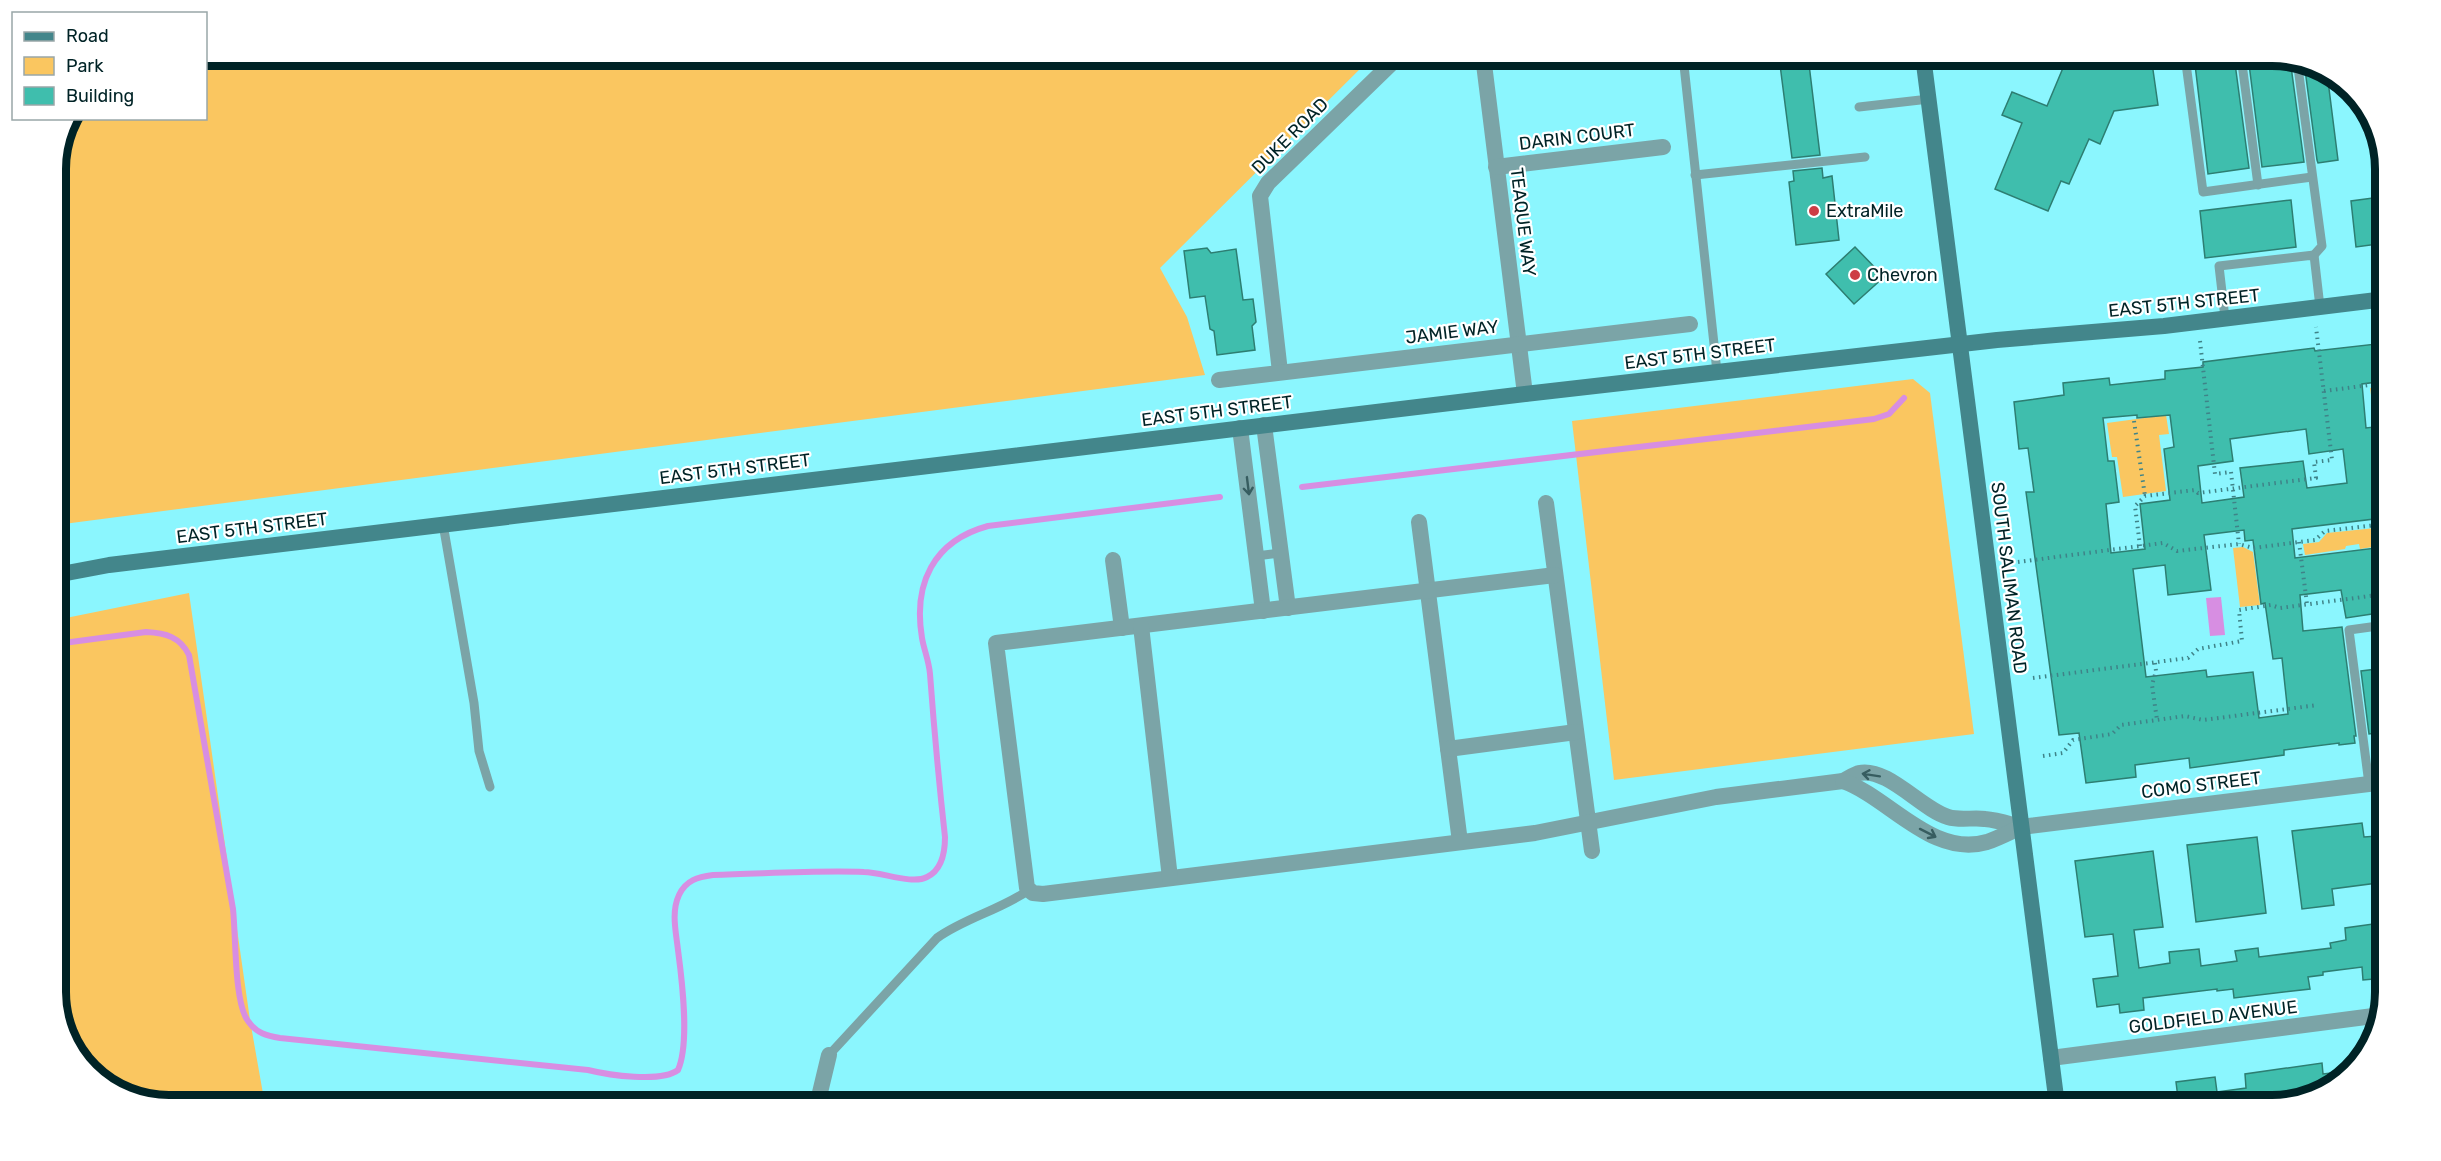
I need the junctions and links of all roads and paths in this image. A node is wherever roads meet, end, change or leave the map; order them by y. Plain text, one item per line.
1 (1389, 66) edge
2 (1484, 66) edge
3 (1684, 66) edge
4 (1924, 66) edge
5 (2186, 66) edge
6 (2242, 66) edge
7 (2298, 70) edge
8 (1929, 99) junction
9 (1859, 107) dead end
10 (1663, 147) dead end
11 (1865, 157) dead end
12 (1496, 167) junction
13 (1695, 175) junction
14 (2312, 177) junction
15 (2258, 184) junction
16 (2314, 255) junction
17 (2375, 300) edge
18 (2320, 307) junction
19 (2225, 318) junction
20 (1690, 324) dead end
21 (2316, 327) dead end
22 (2200, 341) dead end
23 (1518, 344) junction
24 (1959, 344) junction
25 (1280, 372) junction
26 (1717, 372) junction
27 (1219, 380) dead end
28 (2375, 384) edge
29 (2324, 391) junction
30 (1525, 394) junction
31 (2134, 421) dead end
32 (1264, 425) junction
33 (1240, 428) junction
34 (2233, 488) junction
35 (2145, 496) junction
36 (1546, 503) dead end
37 (1419, 522) dead end
38 (443, 524) junction
39 (2375, 525) edge
40 (2299, 542) junction
41 (2239, 544) junction
42 (2140, 546) junction
43 (1280, 553) junction
44 (1256, 556) junction
45 (1113, 560) dead end
46 (2018, 562) dead end
47 (66, 573) edge
48 (1555, 575) junction
49 (1428, 591) junction
50 (2375, 595) edge
51 (2307, 604) junction
52 (1288, 608) junction
53 (1263, 611) junction
54 (1141, 626) junction
55 (2375, 626) edge
56 (1122, 628) junction
57 (2155, 663) junction
58 (2033, 678) dead end
59 (2318, 705) dead end
60 (2157, 720) junction
61 (1576, 732) junction
62 (1448, 749) junction
63 (2043, 756) dead end
64 (2375, 772) edge
65 (1843, 781) junction
66 (2375, 783) edge
67 (490, 787) dead end
68 (1906, 792) junction
69 (1893, 810) junction
70 (1588, 822) junction
71 (2021, 827) junction
72 (1460, 842) junction
73 (1592, 851) dead end
74 (1170, 878) junction
75 (1029, 891) junction
76 (2372, 1016) edge
77 (829, 1055) joint
78 (2051, 1058) junction
79 (820, 1095) edge
80 (2056, 1095) edge

1 - 25 street, DUKE ROAD
2 - 12 street, TEAQUE WAY
3 - 13 lane
4 - 8 main road, SOUTH SALIMAN ROAD
5 - 15 lane
6 - 15 lane
7 - 14 lane
8 - 9 lane
8 - 24 main road, SOUTH SALIMAN ROAD
10 - 12 street, DARIN COURT
11 - 13 lane
12 - 23 street, TEAQUE WAY
13 - 26 lane
14 - 15 lane
14 - 16 lane
16 - 18 lane
16 - 19 lane
17 - 18 main road, EAST 5TH STREET
18 - 19 main road, EAST 5TH STREET
19 - 24 main road, EAST 5TH STREET
20 - 23 street, JAMIE WAY
21 - 29 path
22 - 34 path
23 - 25 street, JAMIE WAY
23 - 30 street, TEAQUE WAY
24 - 26 main road, EAST 5TH STREET
24 - 71 main road, SOUTH SALIMAN ROAD
25 - 27 street, JAMIE WAY
26 - 30 main road, EAST 5TH STREET
28 - 29 path
29 - 34 path
30 - 32 main road, EAST 5TH STREET
31 - 35 path
32 - 33 main road, EAST 5TH STREET
32 - 43 street
33 - 38 main road, EAST 5TH STREET
33 -> 44 street
34 - 35 path
34 - 41 path
35 - 42 path
36 - 48 street
37 - 49 street
38 - 47 main road, EAST 5TH STREET
38 - 67 lane
39 - 40 path
40 - 41 path
40 - 51 path
41 - 42 path
42 - 46 path
43 - 44 lane
43 - 52 street
44 - 53 street
45 - 56 street
48 - 49 street
48 - 61 street
49 - 52 street
49 - 62 street
50 - 51 path
51 - 57 path
52 - 53 street
53 - 54 street
54 - 56 street
54 - 74 street
55 - 64 lane
56 - 75 street
57 - 58 path
57 - 60 path
59 - 60 path
60 - 63 path
61 - 62 street
61 - 70 street
62 - 72 street
68 -> 65 street
65 - 69 street
65 - 70 street
66 - 71 street, COMO STREET
68 - 69 lane
68 - 71 street
69 -> 71 street
70 - 72 street
70 - 73 street
71 - 78 main road, SOUTH SALIMAN ROAD
72 - 74 street
74 - 75 street
75 - 77 lane
76 - 78 street, GOLDFIELD AVENUE
77 - 79 street
78 - 80 main road, SOUTH SALIMAN ROAD

